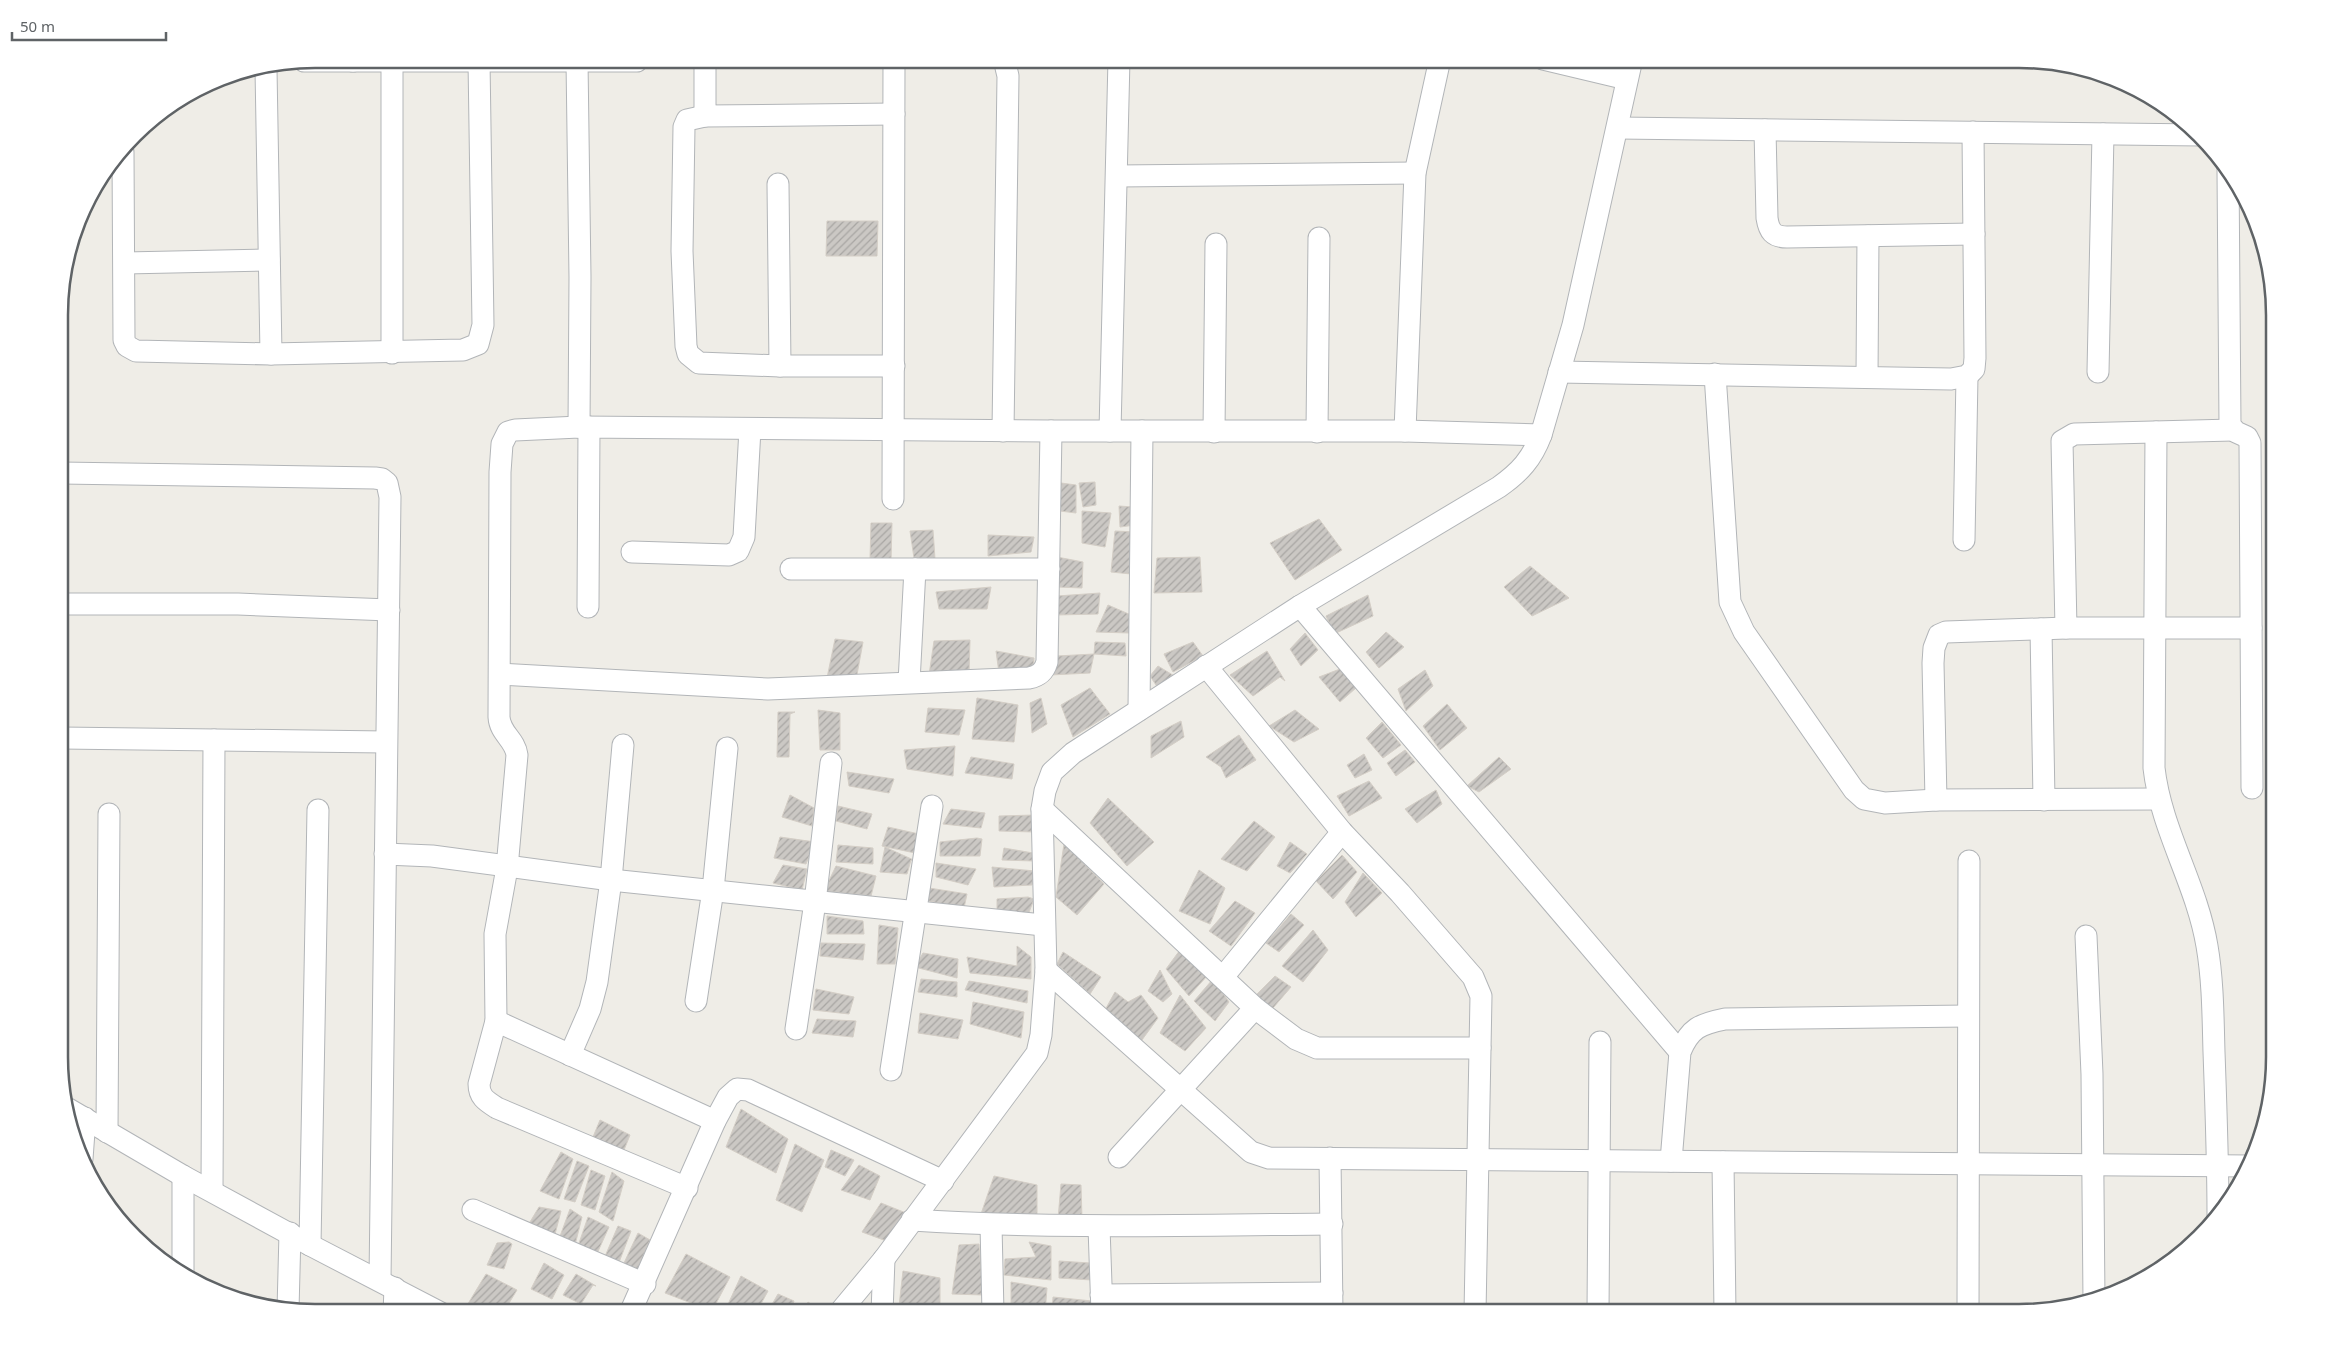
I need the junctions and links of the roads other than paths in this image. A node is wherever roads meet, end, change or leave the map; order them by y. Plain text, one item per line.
1 (392, 68) edge
2 (479, 68) edge
3 (577, 68) edge
4 (705, 68) edge
5 (894, 68) edge
6 (1006, 68) edge
7 (1119, 68) edge
8 (1438, 68) edge
9 (1629, 69) edge
10 (266, 72) edge
11 (894, 114) junction
12 (705, 116) junction
13 (1618, 128) junction
14 (1765, 130) junction
15 (1973, 132) junction
16 (2103, 134) junction
17 (2188, 135) edge
18 (123, 159) edge
19 (1415, 173) junction
20 (1117, 176) junction
21 (2228, 182) edge
22 (778, 184) dead end
23 (1974, 234) junction
24 (1868, 236) junction
25 (1320, 238) dead end
26 (1216, 244) dead end
27 (268, 260) junction
28 (125, 262) junction
29 (392, 353) junction
30 (271, 354) junction
31 (780, 366) junction
32 (894, 366) junction
33 (1559, 372) junction
34 (2098, 372) dead end
35 (1715, 374) junction
36 (1967, 376) junction
37 (1867, 377) junction
38 (584, 427) junction
39 (750, 429) junction
40 (894, 430) junction
41 (2233, 430) junction
42 (1003, 431) junction
43 (1110, 431) junction
44 (1406, 431) junction
45 (1051, 432) junction
46 (1142, 432) junction
47 (1214, 432) junction
48 (1317, 432) junction
49 (2156, 432) junction
50 (1540, 435) junction
51 (68, 473) edge
52 (893, 498) dead end
53 (1964, 540) dead end
54 (632, 552) dead end
55 (791, 569) dead end
56 (915, 569) junction
57 (1048, 569) junction
58 (68, 604) edge
59 (1300, 606) junction
60 (588, 607) dead end
61 (389, 610) junction
62 (2066, 628) junction
63 (2251, 628) junction
64 (2041, 629) junction
65 (2154, 629) junction
66 (1206, 666) junction
67 (500, 674) junction
68 (909, 682) junction
69 (1139, 710) junction
70 (68, 738) edge
71 (214, 740) junction
72 (386, 742) junction
73 (623, 745) dead end
74 (727, 748) dead end
75 (831, 763) dead end
76 (2252, 788) dead end
77 (2159, 799) junction
78 (1936, 800) junction
79 (2044, 800) junction
80 (932, 806) dead end
81 (1042, 809) junction
82 (318, 810) dead end
83 (109, 814) dead end
84 (1342, 832) junction
85 (385, 854) junction
86 (1969, 860) dead end
87 (507, 868) junction
88 (611, 880) junction
89 (713, 890) junction
90 (815, 902) junction
91 (916, 913) junction
92 (1043, 925) junction
93 (2086, 936) dead end
94 (1046, 970) junction
95 (1223, 977) junction
96 (696, 1001) dead end
97 (1255, 1008) junction
98 (1968, 1016) junction
99 (496, 1021) junction
100 (796, 1029) dead end
101 (1600, 1042) dead end
102 (1480, 1048) junction
103 (1680, 1052) junction
104 (570, 1055) junction
105 (891, 1070) dead end
106 (1180, 1089) junction
107 (74, 1112) edge
108 (85, 1118) junction
109 (715, 1121) junction
110 (107, 1132) junction
111 (83, 1143) edge
112 (1119, 1157) dead end
113 (1330, 1158) junction
114 (1477, 1160) junction
115 (1600, 1161) junction
116 (1671, 1161) junction
117 (1723, 1162) junction
118 (1970, 1163) junction
119 (2093, 1163) junction
120 (2218, 1166) junction
121 (2241, 1166) edge
122 (183, 1176) junction
123 (943, 1181) junction
124 (687, 1188) junction
125 (212, 1191) junction
126 (2218, 1204) edge
127 (473, 1210) dead end
128 (912, 1220) junction
129 (1332, 1224) junction
130 (991, 1225) junction
131 (1099, 1227) junction
132 (290, 1234) junction
133 (310, 1245) junction
134 (884, 1259) junction
135 (183, 1266) edge
136 (388, 1284) junction
137 (645, 1284) junction
138 (2094, 1293) edge
139 (288, 1303) edge
140 (1332, 1303) edge
141 (392, 1304) edge
142 (425, 1304) edge
143 (635, 1304) edge
144 (846, 1304) edge
145 (882, 1304) edge
146 (993, 1304) edge
147 (1101, 1304) edge
148 (1475, 1304) edge
149 (1598, 1304) edge
150 (1725, 1304) edge
151 (1968, 1304) edge

1 - 29 street
2 - 29 street
3 - 38 street
4 - 12 street
5 - 11 street
6 - 42 street
7 - 20 street
8 - 19 street
9 - 13 street
10 - 27 street
11 - 12 street
11 - 32 street
12 - 31 street
13 - 14 street
13 - 33 street
14 - 15 street
14 - 24 street
15 - 16 street
15 - 23 street
16 - 17 street
16 - 34 street
18 - 28 street
19 - 20 street
19 - 44 street
20 - 43 street
21 - 41 street
22 - 31 street
23 - 24 street
23 - 36 street
24 - 37 street
25 - 48 street
26 - 47 street
27 - 28 street
27 - 30 street
28 - 30 street
29 - 30 street
31 - 32 street
32 - 40 street
33 - 35 street
33 - 50 street
35 - 37 street
35 - 78 street
36 - 37 street
36 - 53 street
38 - 39 street
38 - 60 street
38 - 67 street
39 - 40 street
39 - 54 street
40 - 42 street
40 - 52 street
41 - 49 street
41 - 63 street
42 - 45 street
43 - 45 street
43 - 46 street
44 - 48 street
44 - 50 street
45 - 57 street
46 - 47 street
46 - 69 street
47 - 48 street
49 - 62 street
49 - 65 street
50 - 59 street
51 - 61 street
55 - 56 street
56 - 57 street
56 - 68 street
57 - 68 street
58 - 61 street
59 - 66 street
59 - 103 street
61 - 72 street
62 - 64 street
62 - 65 street
63 - 65 street
63 - 76 street
64 - 78 street
64 - 79 street
65 - 77 street
66 - 69 street
66 - 84 street
67 - 68 street
67 - 87 street
69 - 81 street
70 - 71 street
71 - 72 street
71 - 125 street
72 - 85 street
73 - 88 street
74 - 89 street
75 - 90 street
77 - 79 street
77 - 120 street
78 - 79 street
80 - 91 street
81 - 92 street
81 - 95 street
82 - 133 street
83 - 110 street
84 - 95 street
84 - 102 street
85 - 87 street
85 - 136 street
86 - 98 street
87 - 88 street
87 - 99 street
88 - 89 street
88 - 104 street
89 - 90 street
89 - 96 street
90 - 91 street
90 - 100 street
91 - 92 street
91 - 105 street
92 - 94 street
93 - 119 street
94 - 106 street
94 - 123 street
95 - 97 street
97 - 102 street
97 - 106 street
98 - 103 street
98 - 118 street
99 - 104 street
99 - 124 street
101 - 115 street
102 - 114 street
103 - 116 street
104 - 109 street
106 - 112 street
106 - 113 street
107 - 108 street
108 - 110 street
108 - 111 street
109 - 123 street
109 - 124 street
110 - 122 street
113 - 114 street
113 - 129 street
114 - 115 street
114 - 148 street
115 - 116 street
115 - 149 street
116 - 117 street
117 - 118 street
117 - 150 street
118 - 119 street
118 - 151 street
119 - 120 street
119 - 138 street
120 - 121 street
120 - 126 street
122 - 125 street
122 - 135 street
123 - 128 street
124 - 137 street
125 - 132 street
127 - 137 street
128 - 130 street
128 - 134 street
129 - 131 street
129 - 140 street
130 - 131 street
130 - 146 street
131 - 147 street
132 - 133 street
132 - 139 street
133 - 136 street
134 - 144 street
134 - 145 street
136 - 141 street
136 - 142 street
137 - 143 street
140 - 147 street

